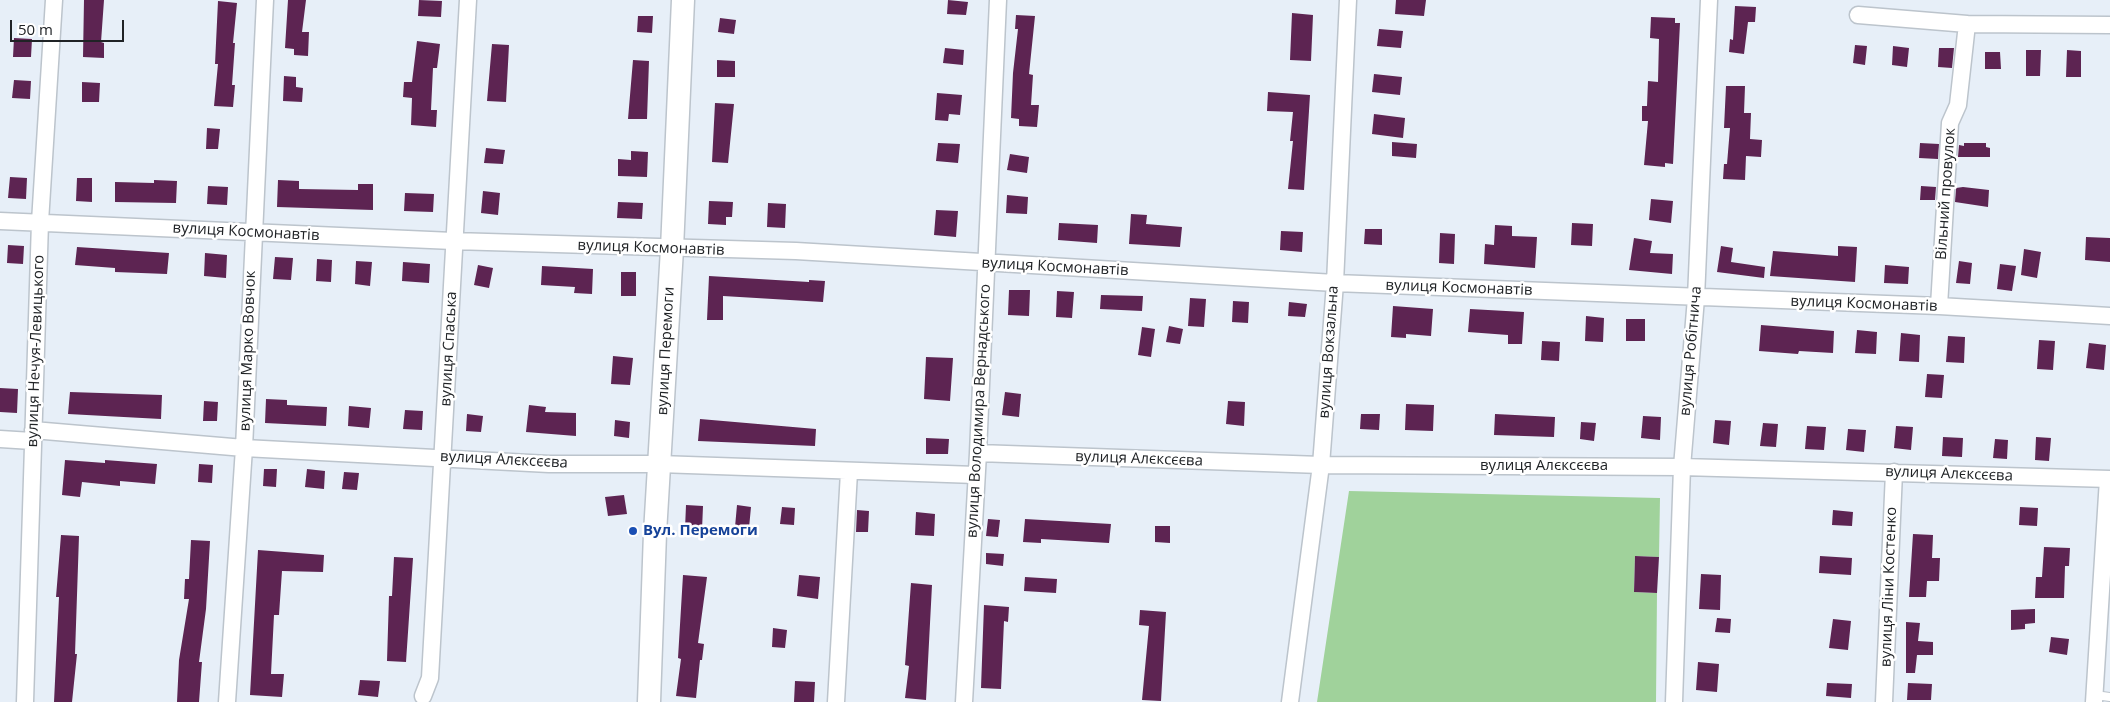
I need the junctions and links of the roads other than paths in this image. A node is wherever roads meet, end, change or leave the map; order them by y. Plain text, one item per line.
1 (54, 0) edge
2 (265, 0) edge
3 (468, 0) edge
4 (683, 0) edge
5 (998, 0) edge
6 (1348, 0) edge
7 (1709, 0) edge
8 (1858, 15) dead end
9 (1967, 24) junction
10 (2110, 25) edge
11 (0, 221) edge
12 (40, 222) junction
13 (253, 233) junction
14 (453, 241) junction
15 (672, 249) junction
16 (986, 263) junction
17 (1335, 283) junction
18 (1696, 298) junction
19 (1939, 306) junction
20 (2110, 316) edge
21 (32, 436) junction
22 (0, 439) edge
23 (244, 448) junction
24 (978, 453) junction
25 (444, 457) junction
26 (659, 464) junction
27 (1321, 465) junction
28 (1682, 466) junction
29 (849, 472) junction
30 (1894, 472) junction
31 (976, 475) junction
32 (2109, 479) edge
33 (423, 696) dead end
34 (2100, 698) edge
35 (25, 702) edge
36 (228, 702) edge
37 (649, 702) edge
38 (836, 702) edge
39 (964, 702) edge
40 (1290, 702) edge
41 (1674, 702) edge
42 (1884, 702) edge

1 - 12 street, вулиця Нечуя-Левицького
2 - 13 street, вулиця Марко Вовчок
3 - 14 street, вулиця Спаська
4 - 15 main road, вулиця Перемоги
5 - 16 street, вулиця Володимира Вернадського
6 - 17 street, вулиця Вокзальна
7 - 18 street, вулиця Робітнича
8 - 9 street
9 - 10 street
9 - 19 street, Вільний провулок
11 - 12 street, вулиця Космонавтів
12 - 13 street, вулиця Космонавтів
12 - 21 street, вулиця Нечуя-Левицького
13 - 14 street, вулиця Космонавтів
13 - 23 street, вулиця Марко Вовчок
14 - 15 street, вулиця Космонавтів
14 - 25 street, вулиця Спаська
15 - 16 street, вулиця Космонавтів
15 - 26 main road, вулиця Перемоги
16 - 17 street, вулиця Космонавтів
16 - 24 street, вулиця Володимира Вернадського
17 - 18 street, вулиця Космонавтів
17 - 27 street, вулиця Вокзальна
18 - 19 street, вулиця Космонавтів
18 - 28 street, вулиця Робітнича
19 - 20 street, вулиця Космонавтів
21 - 22 street, вулиця Алєксєєва
21 - 23 street, вулиця Алєксєєва
21 - 35 street, вулиця Нечуя-Левицького
23 - 25 street, вулиця Алєксєєва
23 - 36 street, вулиця Марко Вовчок
24 - 27 street, вулиця Алєксєєва
24 - 31 street, вулиця Володимира Вернадського
25 - 26 street, вулиця Алєксєєва
25 - 33 street, вулиця Спаська
26 - 29 street, вулиця Алєксєєва
26 - 37 main road, вулиця Перемоги
27 - 28 street, вулиця Алєксєєва
27 - 40 street, вулиця Вокзальна
28 - 30 street, вулиця Алєксєєва
28 - 41 street, вулиця Робітнича
29 - 31 street, вулиця Алєксєєва
29 - 38 street
30 - 32 street, вулиця Алєксєєва
30 - 42 street, вулиця Ліни Костенко
31 - 39 street, вулиця Володимира Вернадського
32 - 34 street

